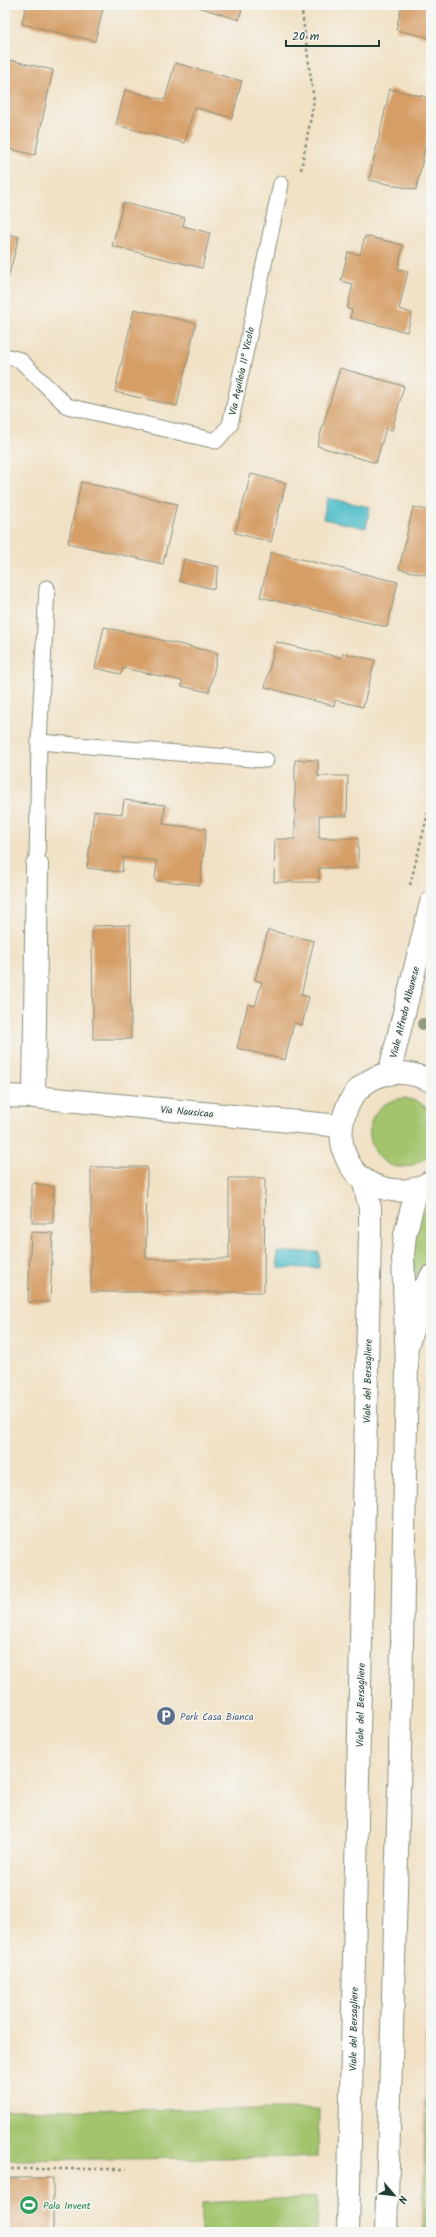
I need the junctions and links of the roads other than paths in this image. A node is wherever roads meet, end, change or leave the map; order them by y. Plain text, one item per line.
1 (281, 184) road end
2 (5, 356) edge
3 (47, 588) dead end
4 (38, 742) junction
5 (266, 760) dead end
6 (37, 865) joint
7 (431, 903) edge
8 (389, 1074) junction
9 (431, 1081) edge
10 (5, 1096) edge
11 (34, 1097) junction
12 (341, 1126) junction
13 (363, 1178) junction
14 (426, 1185) edge
15 (431, 1277) edge
16 (407, 1348) junction
17 (348, 2232) edge
18 (386, 2232) edge

1 - 2 lane, Via Aquileia 11° Vicolo
3 - 4 lane
4 - 5 lane
4 - 6 lane
6 - 11 street
7 - 8 street, Viale Alfredo Albanese
8 - 9 street
8 - 12 street
10 - 11 street, Via Nausicaa
11 - 12 street, Via Nausicaa
12 - 13 street
13 - 14 street
13 - 17 street, Viale del Bersagliere
14 - 16 street
15 - 16 street
16 - 18 street

